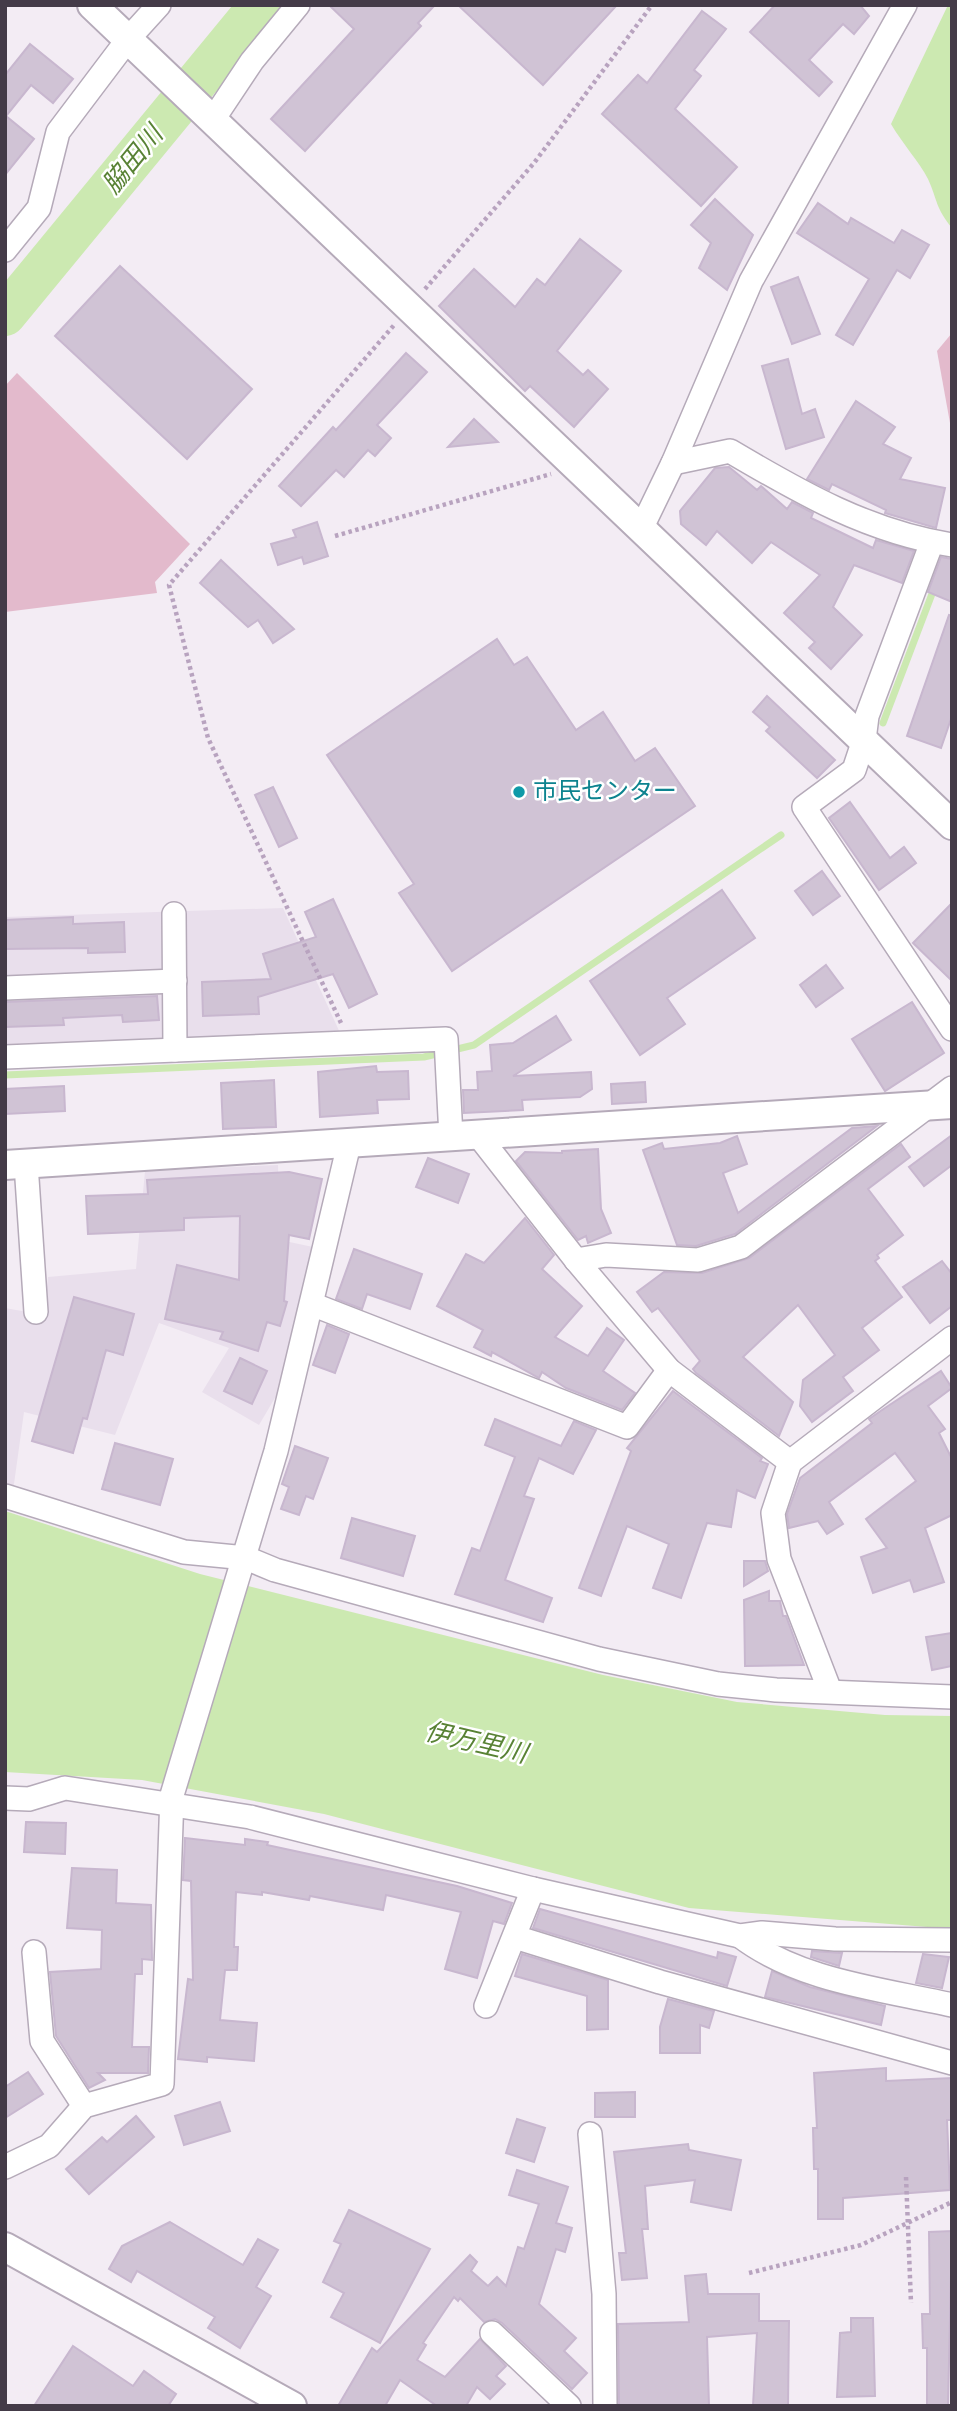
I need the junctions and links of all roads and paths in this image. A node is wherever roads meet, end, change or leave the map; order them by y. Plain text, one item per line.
1 (92, 5) edge
2 (159, 5) edge
3 (298, 5) edge
4 (652, 5) edge
5 (905, 5) edge
6 (129, 38) junction
7 (214, 118) junction
8 (5, 250) edge
9 (411, 306) junction
10 (674, 463) junction
11 (578, 466) junction
12 (642, 527) junction
13 (335, 536) dead end
14 (942, 543) edge
15 (864, 740) junction
16 (952, 825) edge
17 (174, 914) dead end
18 (175, 981) junction
19 (5, 988) edge
20 (952, 1029) edge
21 (351, 1043) junction
22 (175, 1050) junction
23 (5, 1057) edge
24 (945, 1099) edge
25 (478, 1135) junction
26 (450, 1137) junction
27 (349, 1144) junction
28 (15, 1165) edge
29 (576, 1260) junction
30 (314, 1305) junction
31 (36, 1312) dead end
32 (952, 1338) edge
33 (669, 1370) junction
34 (790, 1462) junction
35 (5, 1496) edge
36 (243, 1565) junction
37 (830, 1691) junction
38 (952, 1698) edge
39 (5, 1798) edge
40 (172, 1800) junction
41 (533, 1889) junction
42 (740, 1936) junction
43 (515, 1937) junction
44 (952, 1940) edge
45 (34, 1952) dead end
46 (952, 2005) edge
47 (486, 2006) dead end
48 (952, 2063) edge
49 (84, 2106) junction
50 (590, 2134) dead end
51 (5, 2167) edge
52 (906, 2177) dead end
53 (952, 2202) edge
54 (908, 2223) junction
55 (5, 2247) edge
56 (749, 2273) dead end
57 (911, 2303) dead end
58 (492, 2333) dead end
59 (292, 2406) edge
60 (569, 2406) edge
61 (605, 2406) edge

1 - 6 street
2 - 6 street
3 - 7 street
4 - 9 path
5 - 10 street
6 - 7 street
6 - 8 street
7 - 9 street
9 - 11 street
9 - 21 path
10 - 12 street
10 - 14 street
11 - 12 street
11 - 13 path
12 - 15 street
14 - 15 street
15 - 16 street
15 - 20 street
17 - 18 street
18 - 19 street
18 - 22 street
21 - 22 street
21 - 26 street
22 - 23 street
24 - 25 street
24 - 29 street
25 - 26 street
25 - 29 street
26 - 27 street
27 - 28 street
27 - 30 street
28 - 31 street
29 - 33 street
30 - 33 street
30 - 36 street
32 - 34 street
33 - 34 street
34 - 37 street
35 - 36 street
36 - 37 street
36 - 40 street
37 - 38 street
39 - 40 street
40 - 41 street
40 - 49 street
41 - 42 street
41 - 43 street
42 - 44 street
42 - 46 street
43 - 47 street
43 - 48 street
45 - 49 street
49 - 51 street
50 - 61 street
52 - 54 path
53 - 54 path
54 - 56 path
54 - 57 path
55 - 59 street
58 - 60 street

